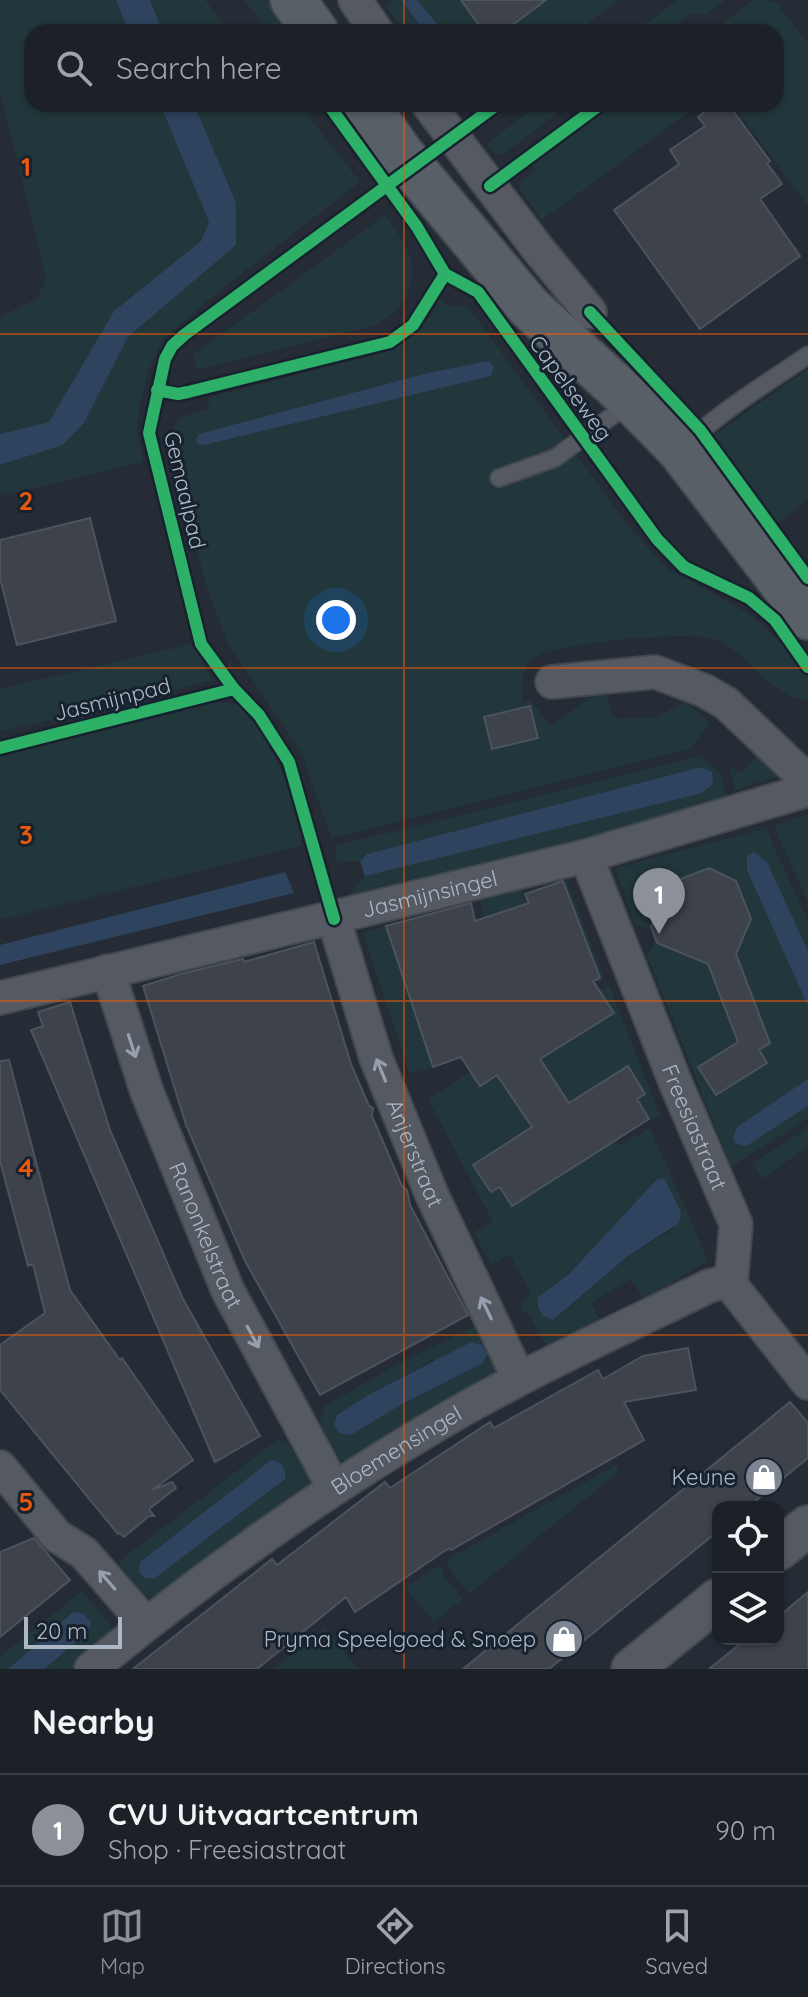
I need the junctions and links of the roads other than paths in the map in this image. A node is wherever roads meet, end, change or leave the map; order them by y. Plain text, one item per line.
1 (293, 0) edge
2 (355, 0) edge
3 (310, 24) edge
4 (372, 24) edge
5 (372, 112) edge
6 (434, 112) edge
7 (590, 312) dead end
8 (808, 355) edge
9 (632, 401) junction
10 (680, 450) junction
11 (499, 478) dead end
12 (808, 617) edge
13 (552, 682) dead end
14 (808, 781) edge
15 (808, 790) edge
16 (586, 856) junction
17 (334, 919) junction
18 (108, 971) junction
19 (0, 998) edge
20 (730, 1281) junction
21 (519, 1379) junction
22 (808, 1383) edge
23 (0, 1467) edge
24 (334, 1488) junction
25 (808, 1526) edge
26 (784, 1545) edge
27 (712, 1604) edge
28 (146, 1624) junction
29 (91, 1669) edge
30 (632, 1669) edge

1 - 3 main road
2 - 4 street
5 - 9 main road, Capelseweg
6 - 7 street
8 - 10 lane
9 - 10 main road, Capelseweg
9 - 11 lane
10 - 12 main road, Capelseweg
13 - 14 street
15 - 16 street, Jasmijnsingel
16 - 17 street, Jasmijnsingel
16 - 20 street, Freesiastraat
17 - 18 street, Jasmijnsingel
21 -> 17 street, Anjerstraat
18 - 19 street, Jasmijnsingel
18 -> 24 street, Ranonkelstraat
20 - 21 street, Bloemensingel
20 - 22 street
21 - 24 street, Bloemensingel
28 -> 23 street
24 - 28 street, Bloemensingel
25 - 26 street
27 - 30 street
28 - 29 street, Bloemensingel

